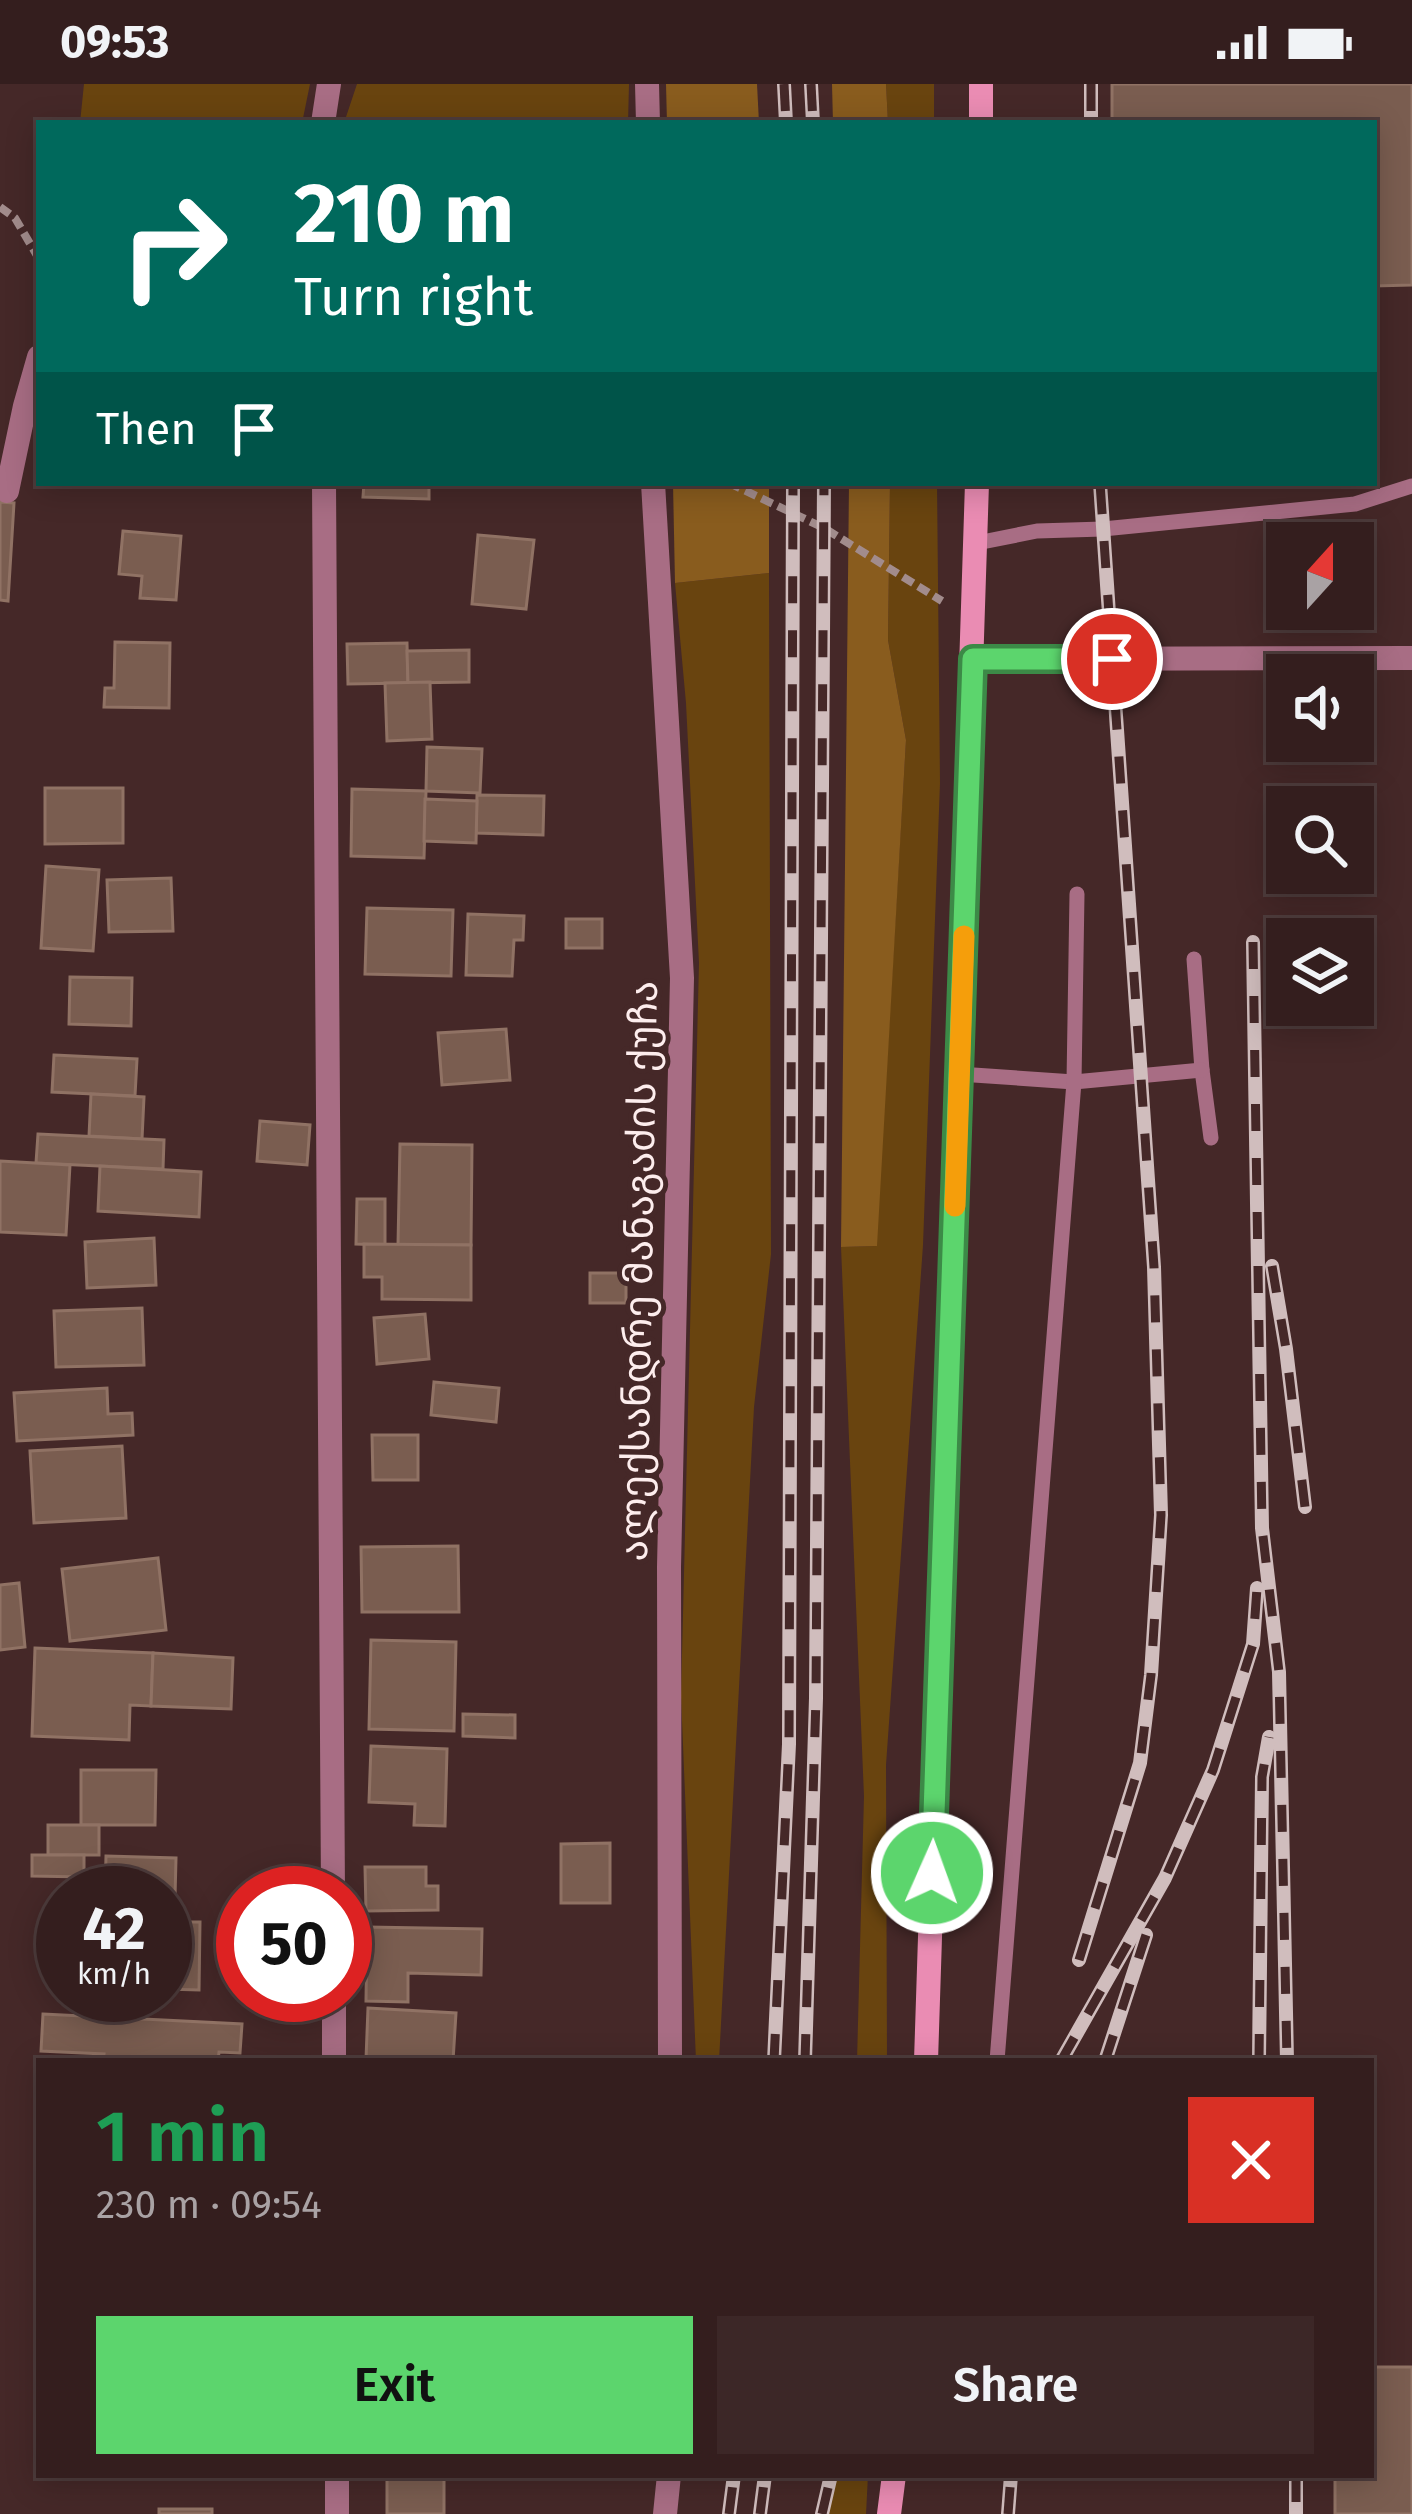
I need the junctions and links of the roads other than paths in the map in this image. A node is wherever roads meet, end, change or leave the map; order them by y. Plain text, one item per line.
1 (329, 84) edge
2 (647, 84) edge
3 (981, 84) edge
4 (323, 120) edge
5 (648, 120) edge
6 (981, 120) edge
7 (36, 368) edge
8 (324, 486) edge
9 (653, 486) edge
10 (977, 486) edge
11 (1412, 486) edge
12 (8, 491) dead end
13 (977, 543) junction
14 (1412, 658) edge
15 (973, 659) junction
16 (1077, 894) dead end
17 (1194, 959) dead end
18 (1202, 1070) junction
19 (959, 1074) junction
20 (1074, 1082) junction
21 (1211, 1138) dead end
22 (333, 1866) edge
23 (334, 2022) edge
24 (334, 2058) edge
25 (670, 2058) edge
26 (926, 2058) edge
27 (998, 2058) edge
28 (337, 2478) edge
29 (669, 2478) edge
30 (894, 2478) edge
31 (337, 2514) edge
32 (665, 2514) edge
33 (889, 2514) edge

1 - 4 street
2 - 5 street
3 - 6 main road
7 - 12 street
8 - 22 street
9 - 25 street, ალექსანდრე მანაგაძის ქუჩა
10 - 13 main road
11 - 13 lane
13 - 15 main road
14 - 15 street
15 - 19 main road
16 - 20 lane
17 - 18 lane
18 - 20 lane
18 - 21 lane
19 - 20 lane
19 - 26 main road
20 - 27 lane
23 - 24 street
28 - 31 street
29 - 32 street
30 - 33 main road

